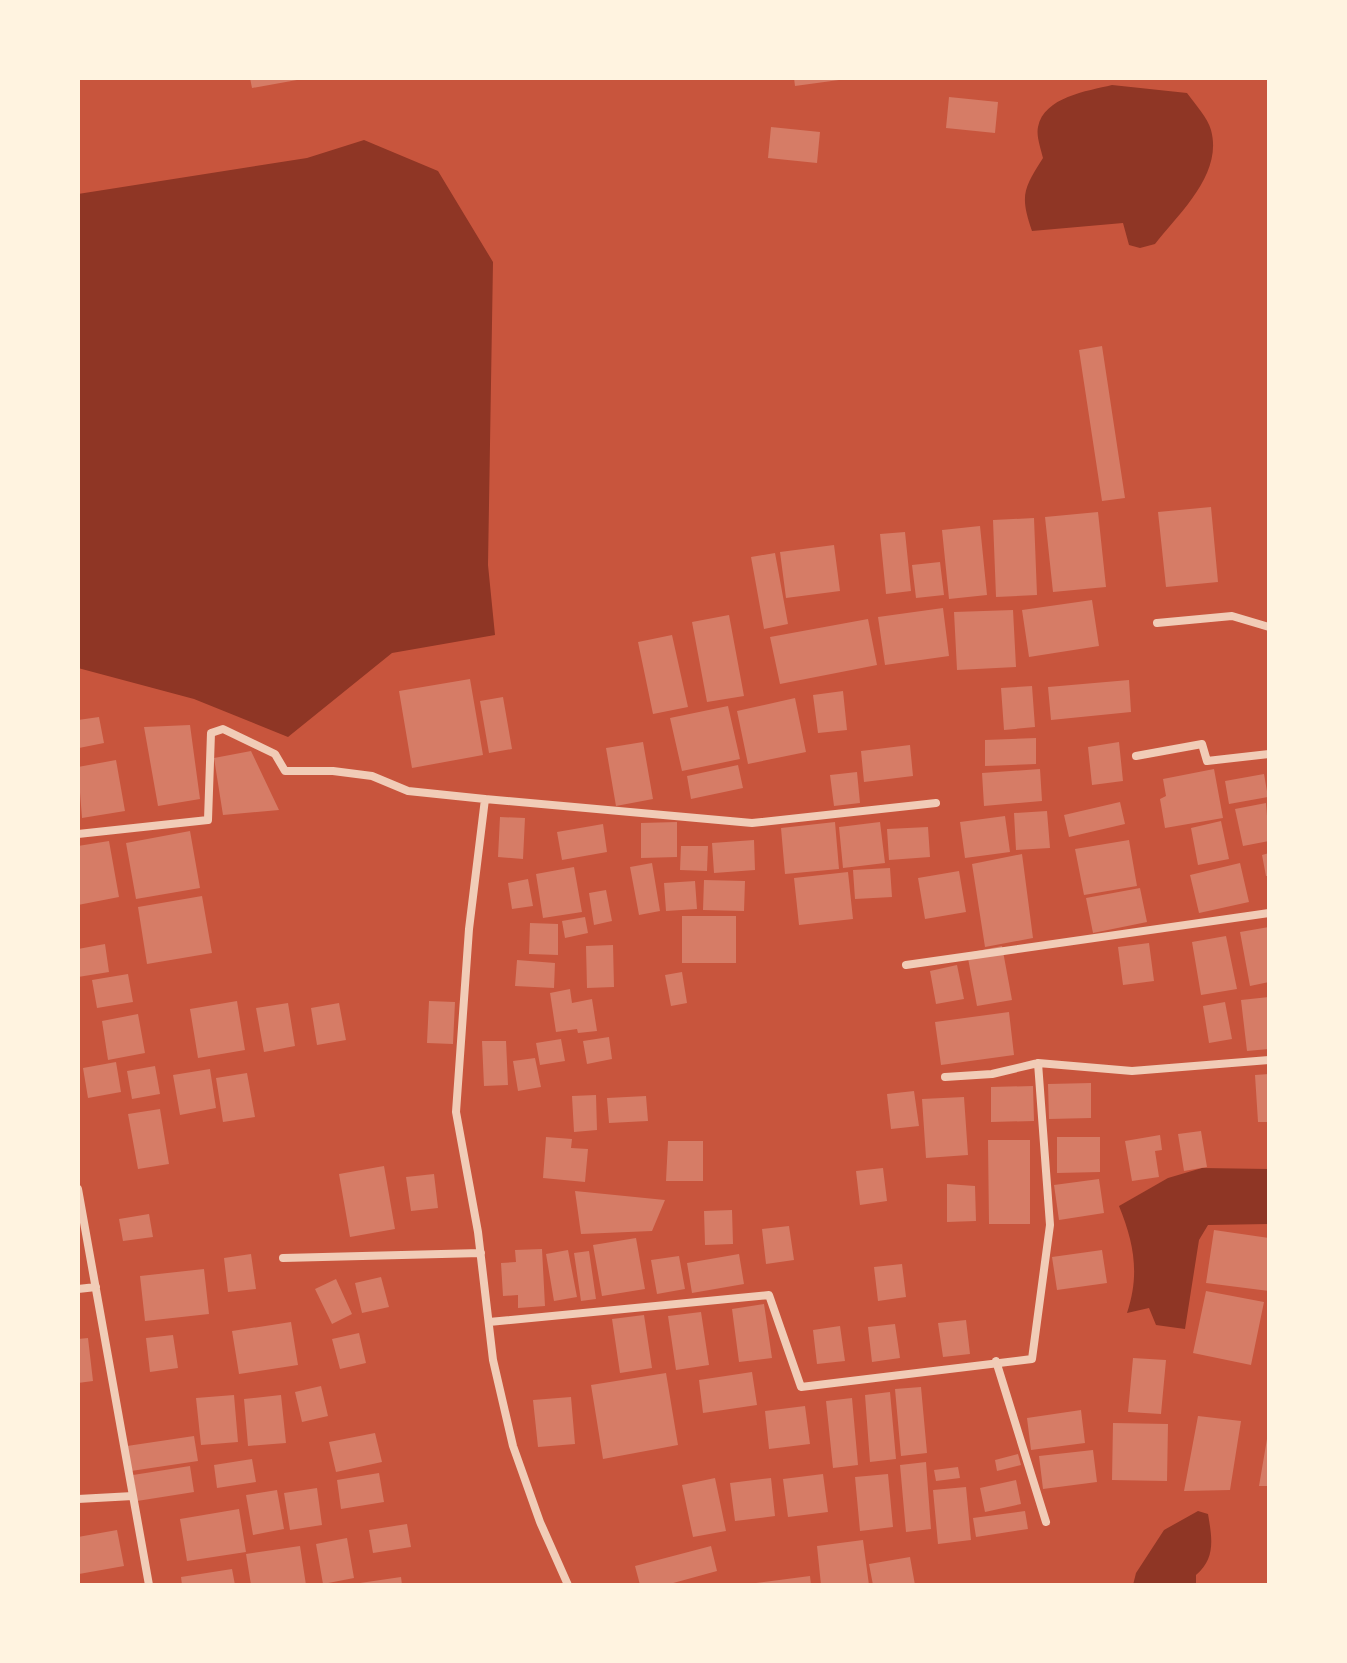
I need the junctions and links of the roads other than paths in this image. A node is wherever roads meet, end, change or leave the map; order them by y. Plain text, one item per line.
1 (1157, 623) dead end
2 (1269, 627) edge
3 (1269, 754) edge
4 (1136, 756) dead end
5 (485, 799) junction
6 (936, 803) dead end
7 (78, 834) edge
8 (1269, 913) edge
9 (906, 965) dead end
10 (1269, 1060) edge
11 (1038, 1063) junction
12 (945, 1077) dead end
13 (78, 1189) edge
14 (481, 1253) junction
15 (283, 1258) dead end
16 (96, 1287) junction
17 (78, 1289) edge
18 (489, 1322) junction
19 (996, 1361) junction
20 (133, 1496) junction
21 (78, 1499) edge
22 (1046, 1522) dead end
23 (149, 1585) edge
24 (568, 1585) edge

1 - 2 street
3 - 4 street
5 - 6 street
5 - 7 street
5 - 14 street
8 - 9 street
10 - 11 street
11 - 12 street
11 - 19 street
13 - 16 street
14 - 15 street
14 - 18 street
16 - 17 street
16 - 20 street
18 - 19 street
18 - 24 street
19 - 22 street
20 - 21 street
20 - 23 street

